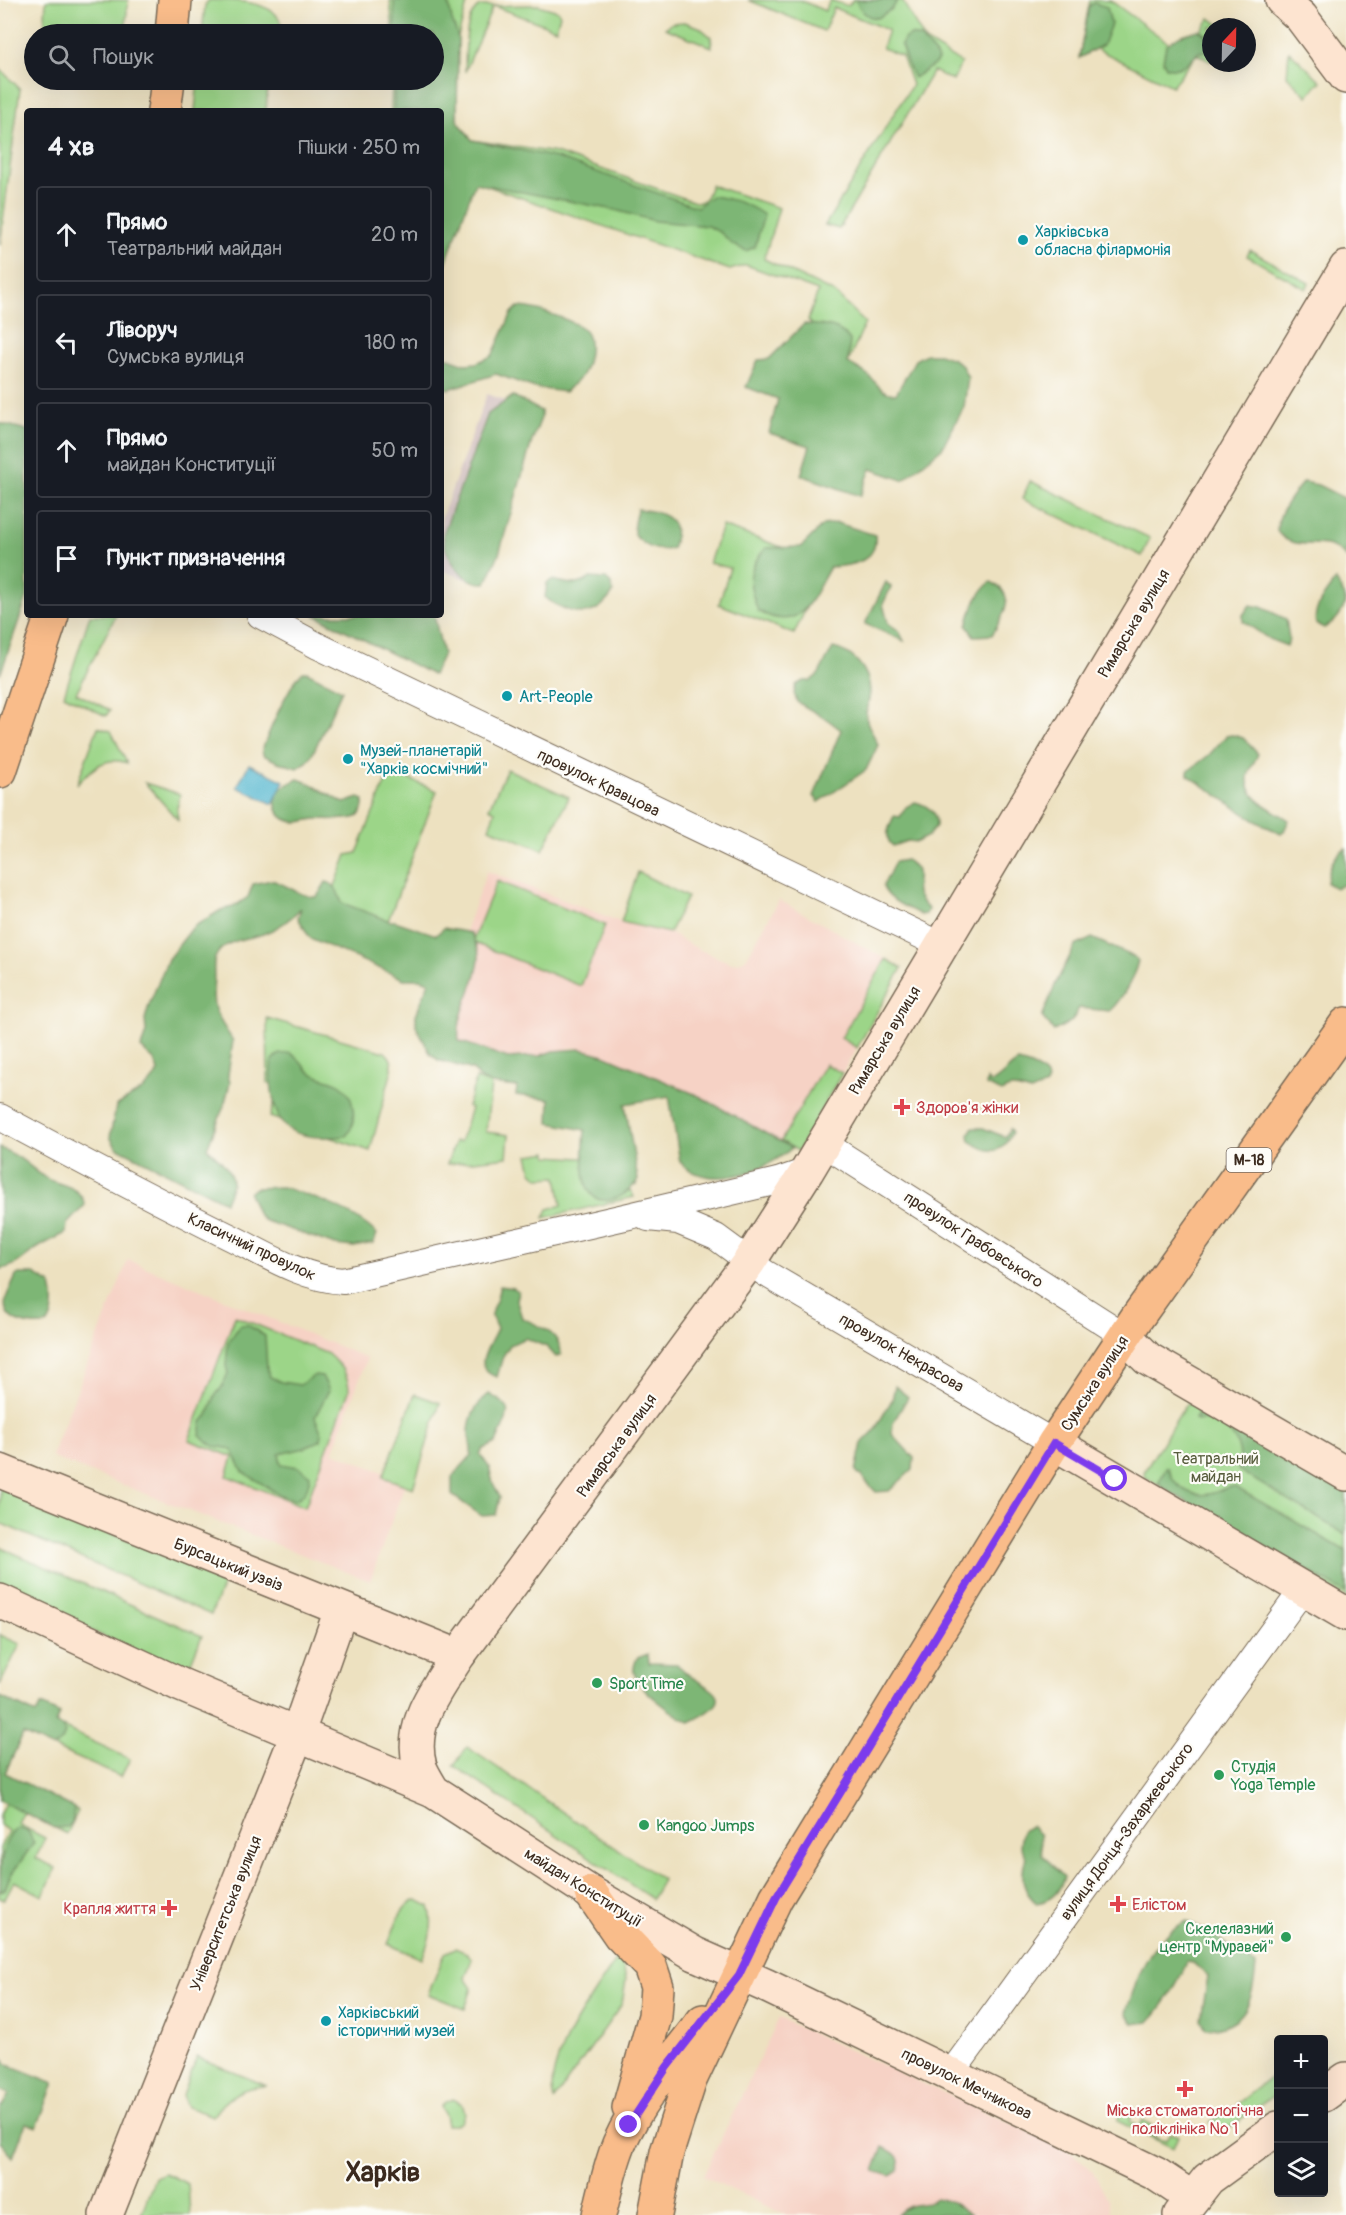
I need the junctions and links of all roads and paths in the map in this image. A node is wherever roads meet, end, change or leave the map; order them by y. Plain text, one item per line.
1 (175, 0) edge
2 (1282, 0) edge
3 (173, 24) edge
4 (1346, 78) edge
5 (167, 90) edge
6 (164, 108) edge
7 (1346, 268) edge
8 (51, 618) edge
9 (266, 618) edge
10 (0, 771) edge
11 (941, 945) junction
12 (1346, 1024) edge
13 (0, 1117) edge
14 (815, 1157) junction
15 (629, 1216) junction
16 (749, 1262) junction
17 (1125, 1336) junction
18 (1054, 1443) junction
19 (0, 1472) edge
20 (1346, 1474) edge
21 (1304, 1588) junction
22 (0, 1601) edge
23 (341, 1610) junction
24 (1346, 1614) edge
25 (458, 1656) junction
26 (297, 1736) junction
27 (434, 1791) junction
28 (591, 1893) junction
29 (739, 1975) junction
30 (950, 2074) junction
31 (1346, 2079) edge
32 (1328, 2092) edge
33 (1274, 2131) edge
34 (619, 2145) junction
35 (1186, 2207) edge
36 (106, 2215) edge
37 (592, 2215) edge
38 (599, 2215) edge
39 (655, 2215) edge

1 - 3 main road
2 - 4 street
5 - 6 main road
7 - 11 street, Римарська вулиця
8 - 10 main road
9 - 11 street, провулок Кравцова
11 - 14 street, Римарська вулиця
12 - 17 main road, Сумська вулиця / М-18
13 - 15 street, Класичний провулок
14 - 15 street, Класичний провулок
14 - 16 street, Римарська вулиця
14 - 17 street, провулок Грабовського
15 - 16 street, Класичний провулок
16 - 18 street, провулок Некрасова
16 - 25 street, Римарська вулиця
17 - 18 main road, Сумська вулиця / М-18
17 - 20 street
18 - 21 street
18 - 29 main road, Сумська вулиця / М-18
19 - 23 street, Бурсацький узвіз
21 - 24 street
21 - 30 street, вулиця Донця-Захаржевського
22 - 26 street
23 - 25 street, Бурсацький узвіз
23 - 26 street, Університетська вулиця
25 - 27 street, Римарська вулиця
26 - 27 street
26 - 36 street, Університетська вулиця
27 - 28 street, майдан Конституції
28 - 29 street, майдан Конституції
28 - 34 main road
29 - 30 street, провулок Мечникова
29 - 34 main road, М-18
29 - 39 main road, М-18
30 - 35 street, провулок Мечникова
31 - 32 street
33 - 35 street
34 - 37 street
34 - 38 main road, М-18

